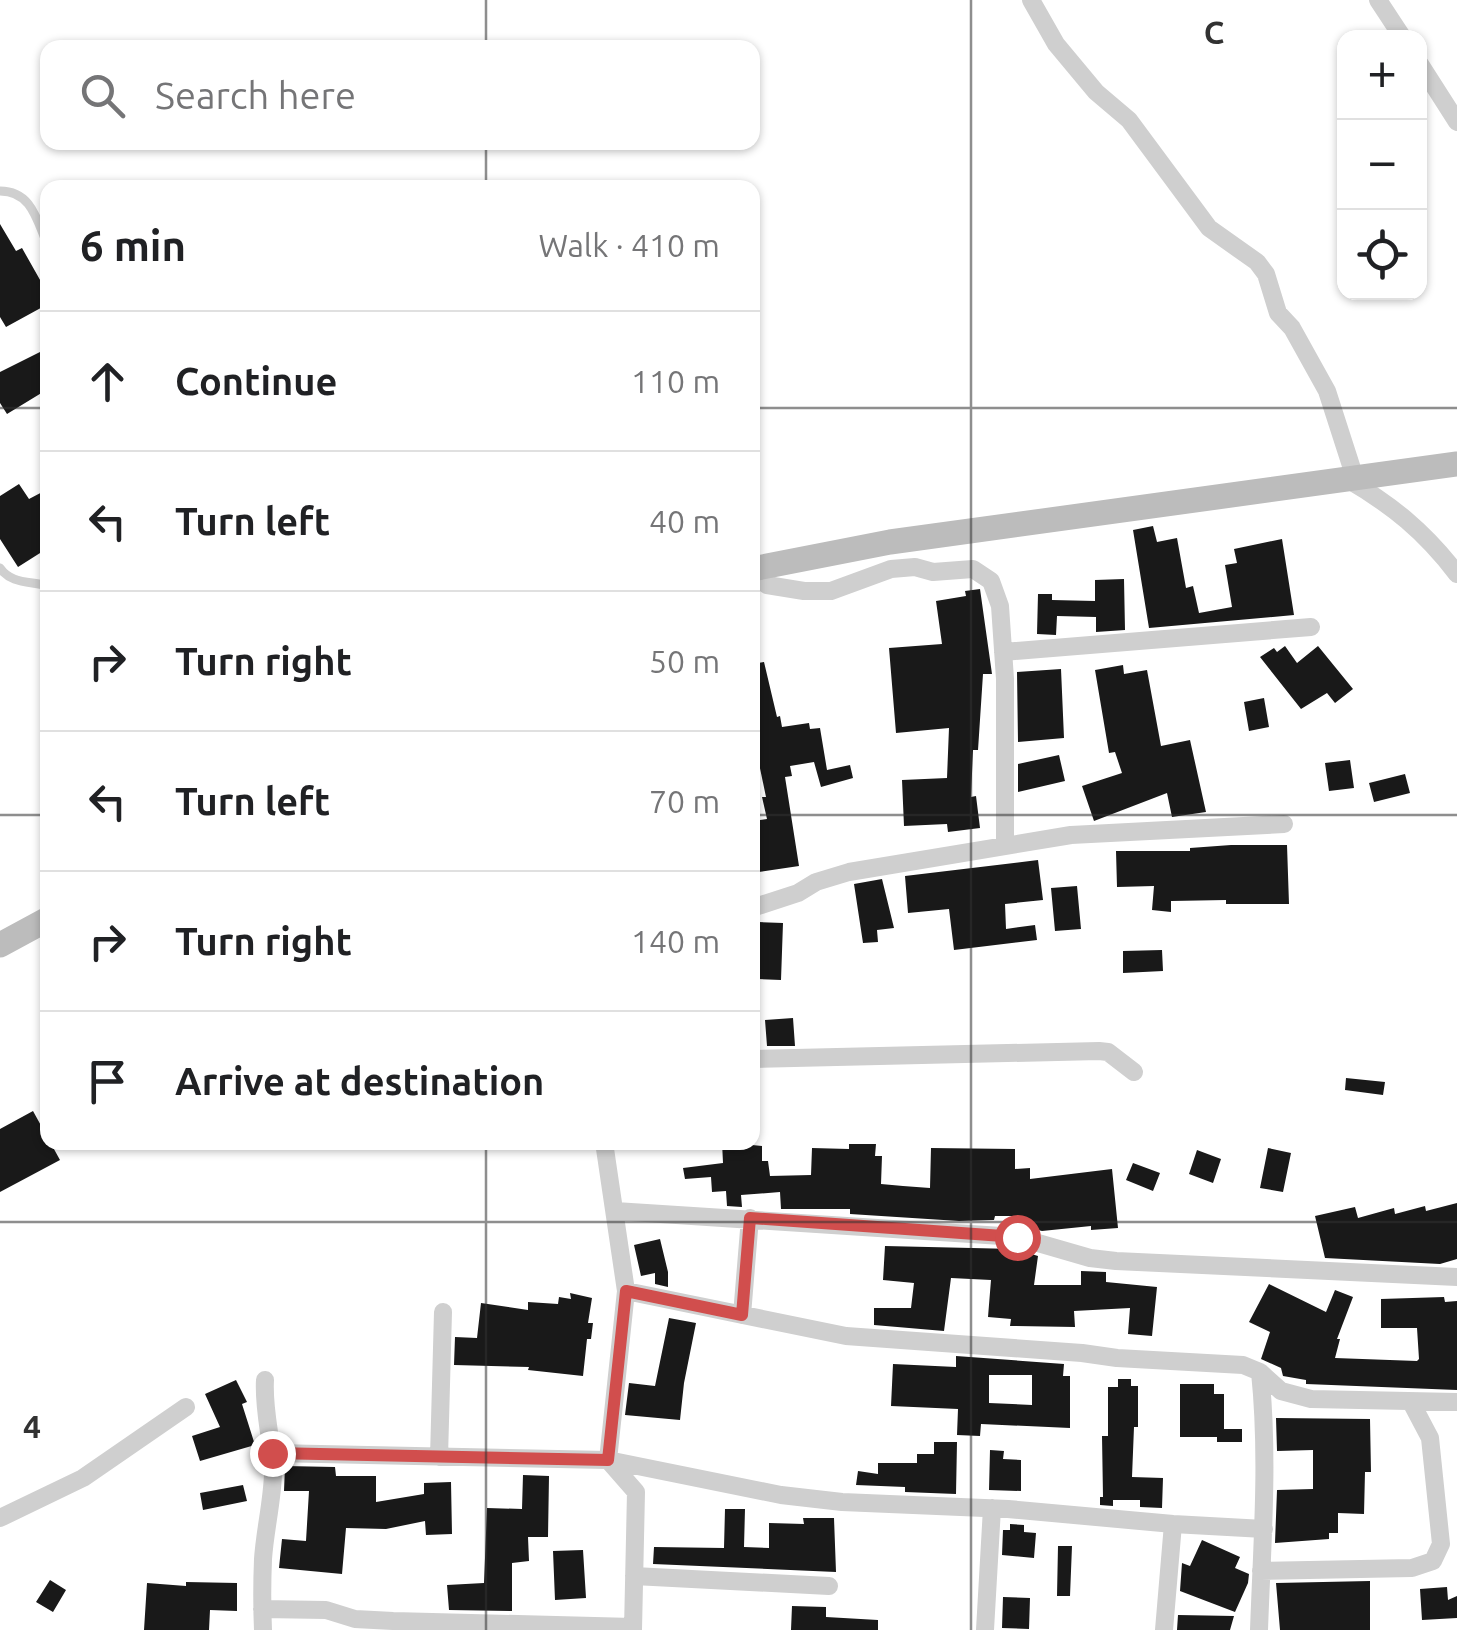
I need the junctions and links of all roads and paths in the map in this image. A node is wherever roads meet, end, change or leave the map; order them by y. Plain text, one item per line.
1 (1031, 0) edge
2 (1378, 0) edge
3 (1397, 30) edge
4 (1427, 75) edge
5 (1457, 122) edge
6 (0, 191) edge
7 (40, 227) edge
8 (1457, 464) edge
9 (1392, 472) junction
10 (1351, 478) junction
11 (1392, 505) junction
12 (0, 568) edge
13 (760, 570) edge
14 (1457, 574) edge
15 (760, 579) edge
16 (40, 585) edge
17 (1311, 627) dead end
18 (1003, 652) junction
19 (1284, 824) dead end
20 (1005, 846) junction
21 (760, 905) edge
22 (40, 923) edge
23 (0, 946) edge
24 (760, 1058) edge
25 (1134, 1072) dead end
26 (605, 1150) edge
27 (614, 1211) junction
28 (750, 1218) junction
29 (1457, 1278) edge
30 (626, 1291) junction
31 (443, 1312) dead end
32 (742, 1315) junction
33 (1260, 1372) junction
34 (265, 1380) dead end
35 (1411, 1402) junction
36 (1457, 1402) edge
37 (186, 1407) dead end
38 (272, 1453) junction
39 (439, 1456) junction
40 (608, 1460) junction
41 (992, 1508) junction
42 (0, 1518) edge
43 (1173, 1524) junction
44 (1264, 1529) junction
45 (1261, 1571) junction
46 (634, 1576) junction
47 (829, 1586) dead end
48 (262, 1610) junction
49 (469, 1627) edge
50 (633, 1628) edge
51 (263, 1630) edge
52 (985, 1630) edge
53 (1164, 1630) edge
54 (1259, 1630) edge

1 - 10 street
2 - 3 street
4 - 5 street
6 - 7 lane
8 - 9 main road
9 - 10 main road
9 - 11 street
10 - 11 street
10 - 13 main road
11 - 14 street
12 - 16 lane
15 - 18 street
17 - 18 street
18 - 20 street
19 - 20 street
20 - 21 street
22 - 23 main road
24 - 25 street
26 - 27 street
27 - 28 street
27 - 30 street
28 - 29 street
28 - 32 street
30 - 32 street
30 - 40 street
31 - 39 street
32 - 33 street
33 - 35 street
33 - 44 street
34 - 38 street
35 - 36 street
35 - 45 street
37 - 42 street
38 - 39 street
38 - 48 street
39 - 40 street
40 - 41 street
40 - 46 street
41 - 43 street
41 - 52 street
43 - 44 street
43 - 53 street
44 - 45 street
45 - 54 street
46 - 47 street
46 - 50 street
48 - 49 street
48 - 51 street
49 - 50 street

